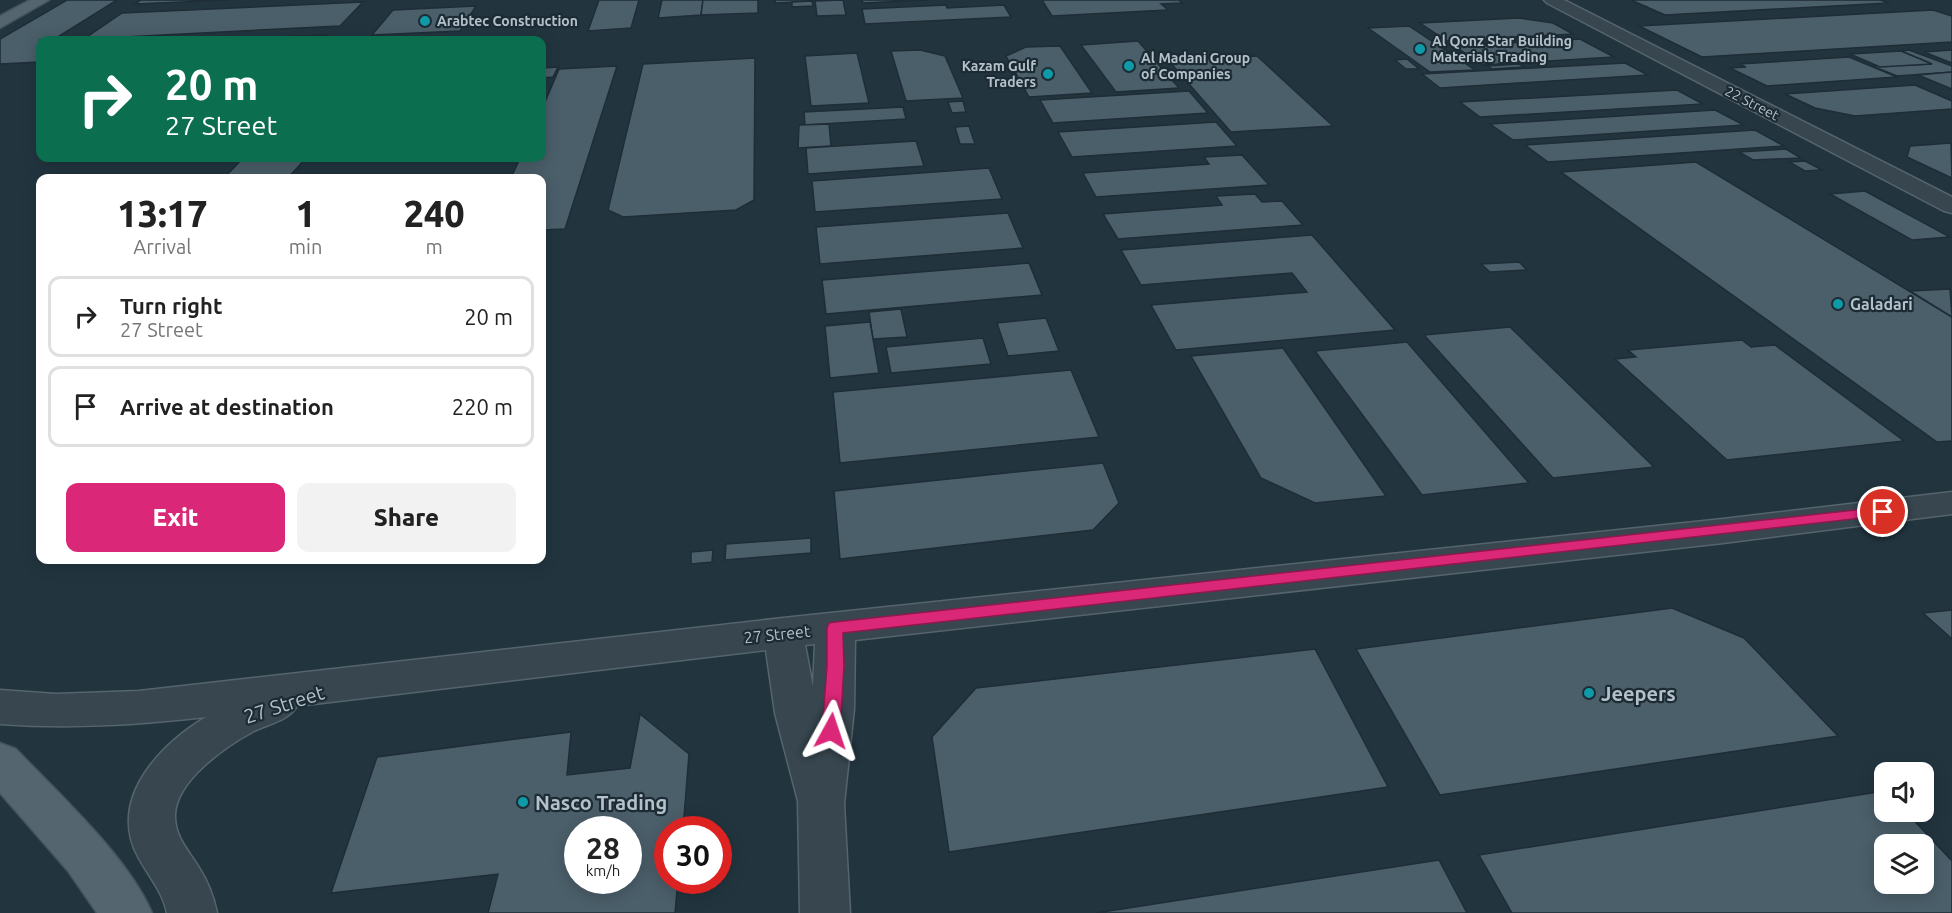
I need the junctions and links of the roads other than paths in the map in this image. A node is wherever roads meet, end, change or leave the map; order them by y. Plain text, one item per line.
1 (15, 0) edge
2 (41, 0) edge
3 (1552, 0) edge
4 (0, 8) edge
5 (0, 23) edge
6 (1952, 206) edge
7 (1952, 503) edge
8 (835, 628) junction
9 (783, 633) junction
10 (354, 682) junction
11 (0, 706) edge
12 (0, 762) edge
13 (821, 804) junction
14 (127, 913) edge
15 (192, 913) edge
16 (825, 913) edge

1 - 4 main road
2 - 5 main road
3 - 6 street, 22 Street
7 - 8 street, 27 Street
8 - 9 street, 27 Street
8 - 13 street
9 - 10 street, 27 Street
9 - 13 street
10 - 11 street, 27 Street
10 - 15 street, 27 Street
12 - 14 main road
13 - 16 street

